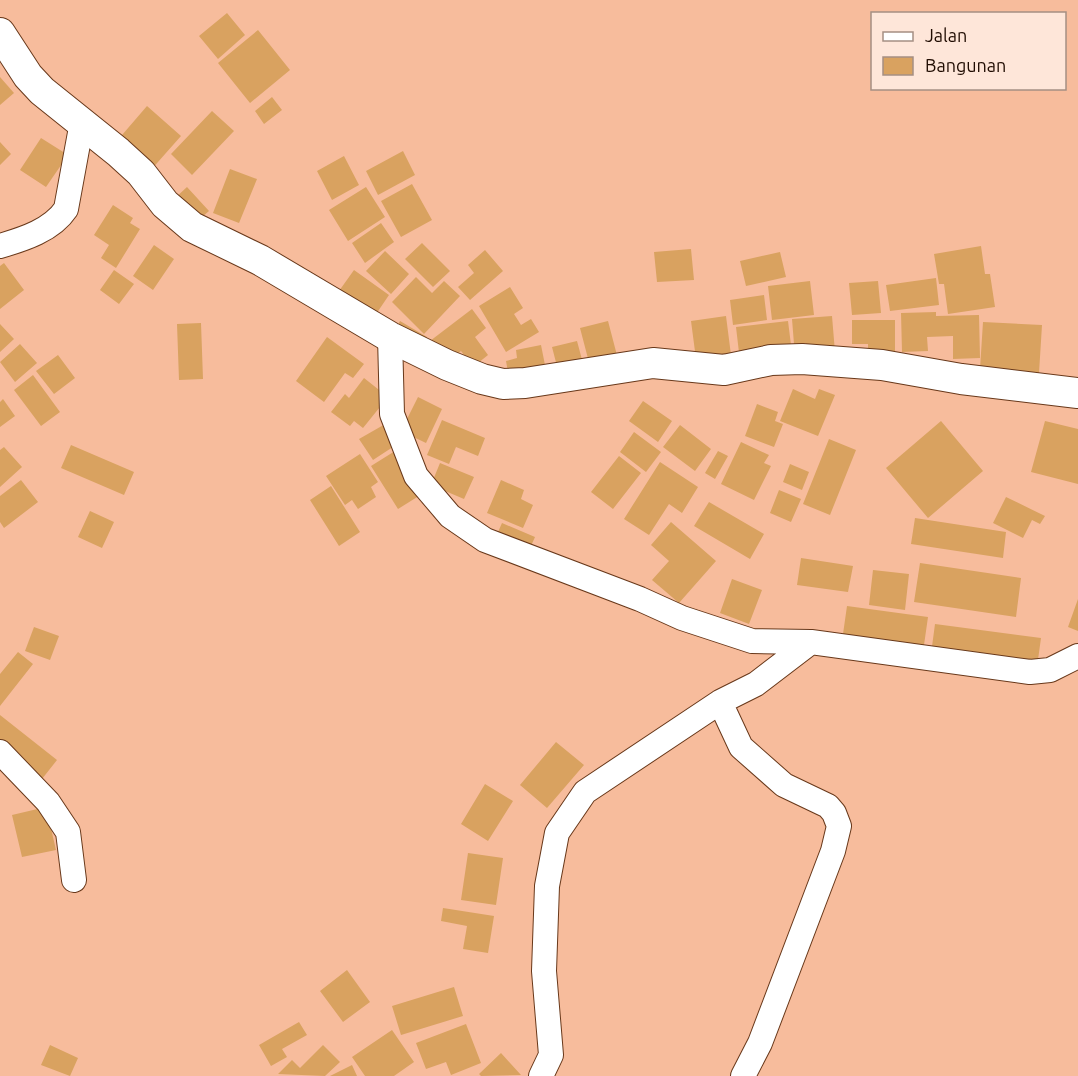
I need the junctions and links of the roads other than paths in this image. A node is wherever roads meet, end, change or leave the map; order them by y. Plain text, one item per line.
1 (0, 33) edge
2 (82, 122) junction
3 (0, 246) edge
4 (390, 337) junction
5 (1078, 393) edge
6 (811, 642) junction
7 (1078, 656) edge
8 (720, 702) junction
9 (0, 752) edge
10 (74, 880) dead end
11 (542, 1076) edge
12 (743, 1076) edge

1 - 2 street
2 - 3 street
2 - 4 street
4 - 5 street
4 - 6 street
6 - 7 street
6 - 8 street
8 - 11 street
8 - 12 street
9 - 10 street

